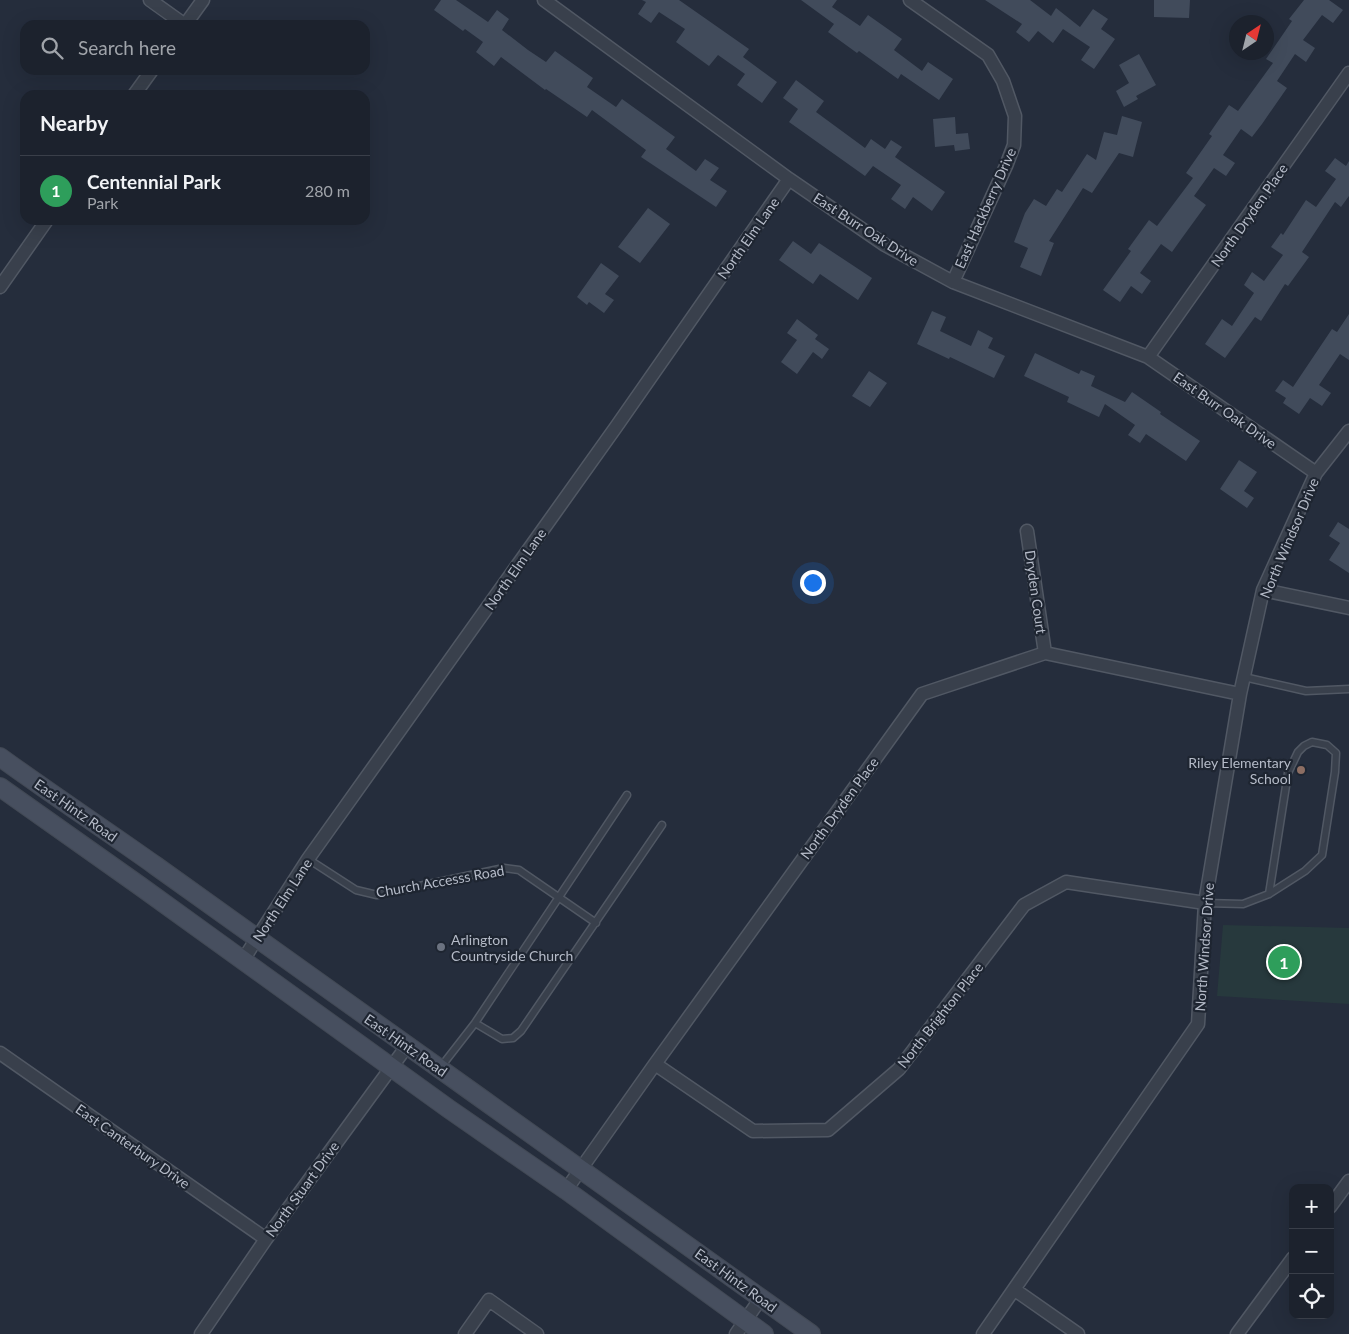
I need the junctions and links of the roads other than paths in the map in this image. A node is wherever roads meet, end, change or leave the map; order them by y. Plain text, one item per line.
1 (150, 0) edge
2 (203, 0) edge
3 (544, 0) edge
4 (910, 0) edge
5 (178, 20) edge
6 (189, 20) edge
7 (1349, 72) edge
8 (148, 75) edge
9 (138, 90) edge
10 (789, 179) junction
11 (43, 225) edge
12 (953, 282) junction
13 (0, 287) edge
14 (1148, 357) junction
15 (1349, 431) edge
16 (1316, 473) junction
17 (1028, 531) dead end
18 (1264, 590) junction
19 (1349, 608) edge
20 (1045, 653) junction
21 (1244, 677) junction
22 (1349, 689) edge
23 (1240, 694) junction
24 (0, 756) edge
25 (0, 787) edge
26 (627, 796) dead end
27 (662, 825) dead end
28 (308, 859) junction
29 (1268, 894) junction
30 (559, 896) junction
31 (1205, 903) junction
32 (596, 922) junction
33 (257, 938) junction
34 (243, 960) junction
35 (475, 1023) junction
36 (407, 1046) junction
37 (0, 1052) edge
38 (654, 1064) junction
39 (391, 1067) junction
40 (439, 1069) junction
41 (581, 1168) junction
42 (1349, 1181) edge
43 (566, 1190) junction
44 (1334, 1202) edge
45 (266, 1239) junction
46 (1289, 1263) edge
47 (1015, 1290) junction
48 (761, 1298) junction
49 (741, 1327) edge
50 (201, 1334) edge
51 (465, 1334) edge
52 (537, 1334) edge
53 (764, 1334) edge
54 (811, 1334) edge
55 (983, 1334) edge
56 (1078, 1334) edge
57 (1237, 1334) edge

1 - 5 street
2 - 6 street
3 - 10 street, East Burr Oak Drive
4 - 12 street, East Hackberry Drive
7 - 14 street, North Dryden Place
8 - 9 street
10 - 12 street, East Burr Oak Drive
10 - 28 street, North Elm Lane
11 - 13 street
12 - 14 street, East Burr Oak Drive
14 - 16 street, East Burr Oak Drive
15 - 16 street, North Windsor Drive
16 - 18 street, North Windsor Drive
17 - 20 street, Dryden Court
18 - 19 street
18 - 21 street, North Windsor Drive
20 - 23 street
20 - 38 street, North Dryden Place
21 - 22 lane
21 - 23 street, North Windsor Drive
23 - 31 street, North Windsor Drive
24 - 33 main road, East Hintz Road
25 - 34 main road, East Hintz Road
26 - 30 lane
27 - 32 lane
28 - 30 lane, Church Accesss Road
28 - 33 street, North Elm Lane
29 - 29 lane
29 - 31 lane
30 - 32 lane, Church Accesss Road
30 - 35 lane
31 - 38 street, North Brighton Place
31 - 47 street, North Windsor Drive
32 - 35 lane
33 - 34 street, North Elm Lane
33 - 36 main road, East Hintz Road
34 - 39 main road, East Hintz Road
35 - 40 lane
36 - 39 street, North Stuart Drive
36 - 40 main road, East Hintz Road
37 - 45 street, East Canterbury Drive
38 - 41 street, North Dryden Place
39 - 43 main road, East Hintz Road
39 - 45 street, North Stuart Drive
40 - 41 main road, East Hintz Road
41 - 43 street, North Dryden Place
41 - 48 main road, East Hintz Road
42 - 44 street
43 - 49 main road, East Hintz Road
45 - 50 street, North Stuart Drive
46 - 57 street
47 - 55 street, North Windsor Drive
47 - 56 street
48 - 49 street
48 - 54 main road, East Hintz Road
49 - 53 main road, East Hintz Road
51 - 52 street

